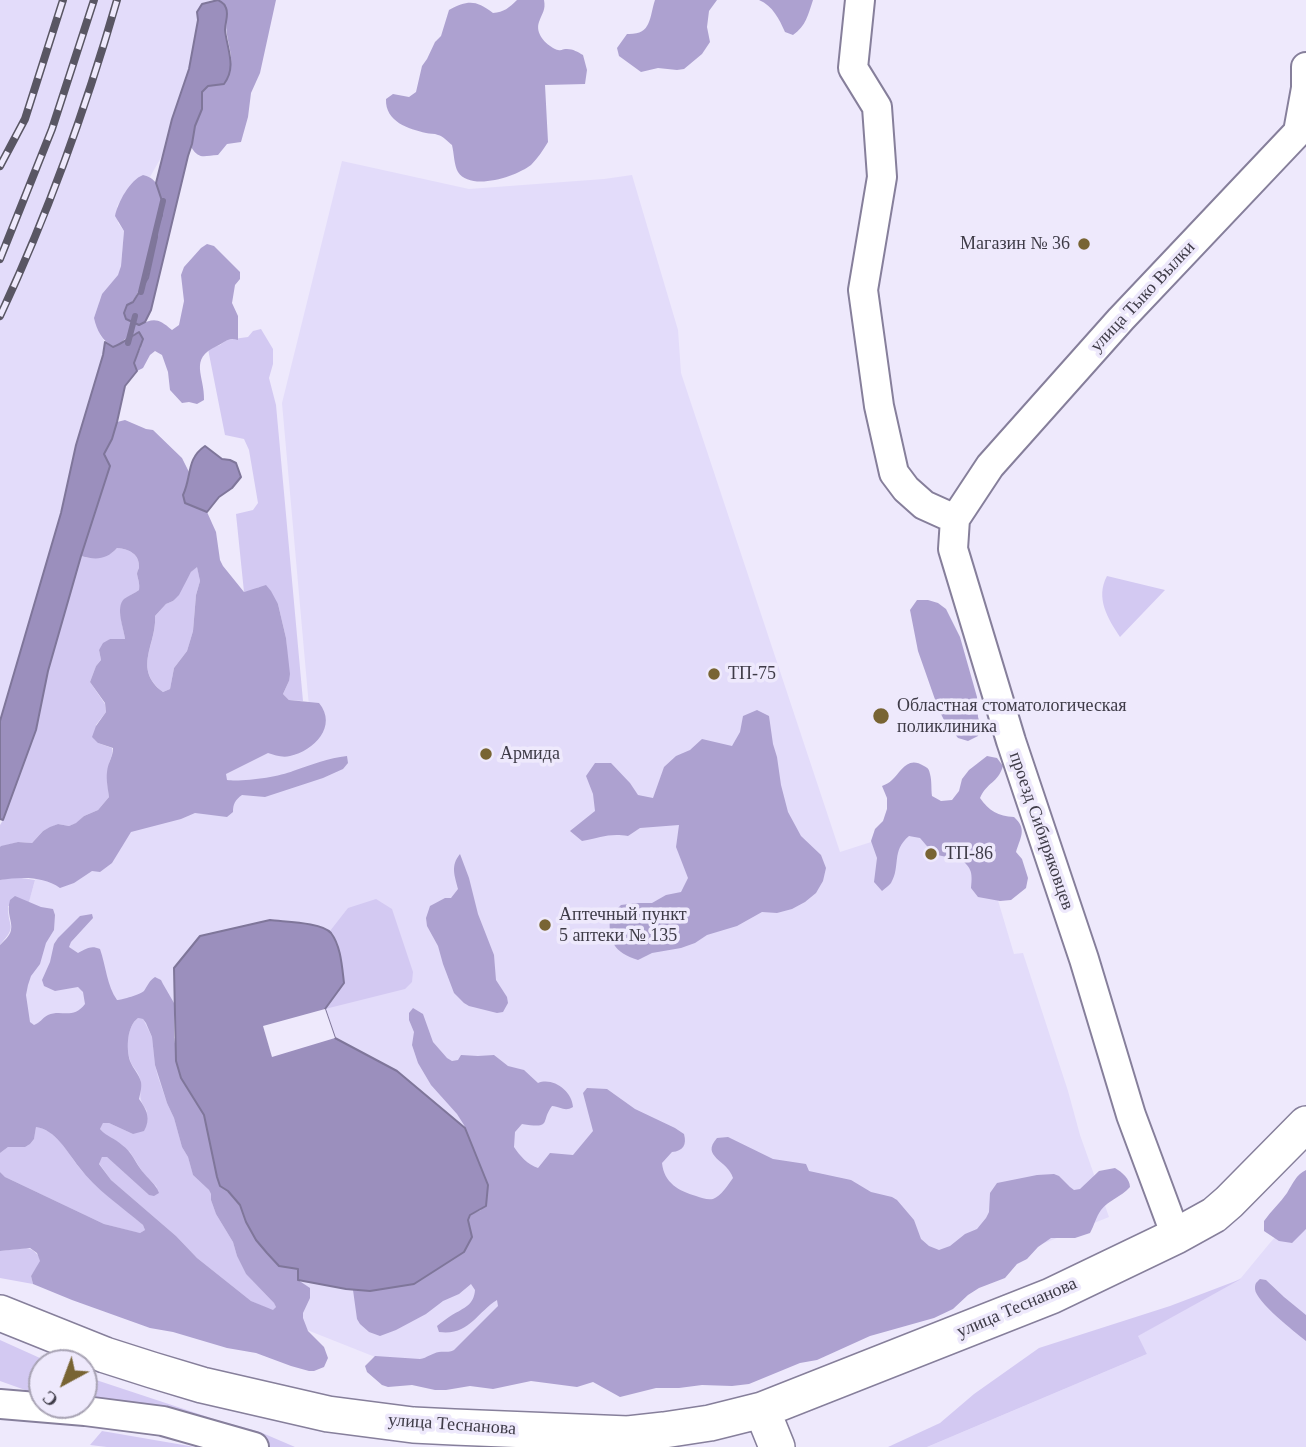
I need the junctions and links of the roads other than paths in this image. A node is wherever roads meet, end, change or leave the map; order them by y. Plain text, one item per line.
1 (860, 0) edge
2 (1306, 67) edge
3 (1302, 136) edge
4 (955, 519) junction
5 (1306, 1124) edge
6 (1176, 1236) junction
7 (0, 1313) edge
8 (0, 1404) edge
9 (762, 1410) junction
10 (627, 1441) edge
11 (254, 1447) edge
12 (777, 1447) edge

1 - 4 street
2 - 3 street, улица Тыко Вылки
3 - 4 street, улица Тыко Вылки
4 - 6 street, проезд Сибиряковцев
5 - 6 main road, улица Теснанова
6 - 9 main road, улица Теснанова
7 - 10 main road, улица Теснанова
8 - 11 street
9 - 10 main road, улица Теснанова
9 - 12 main road

